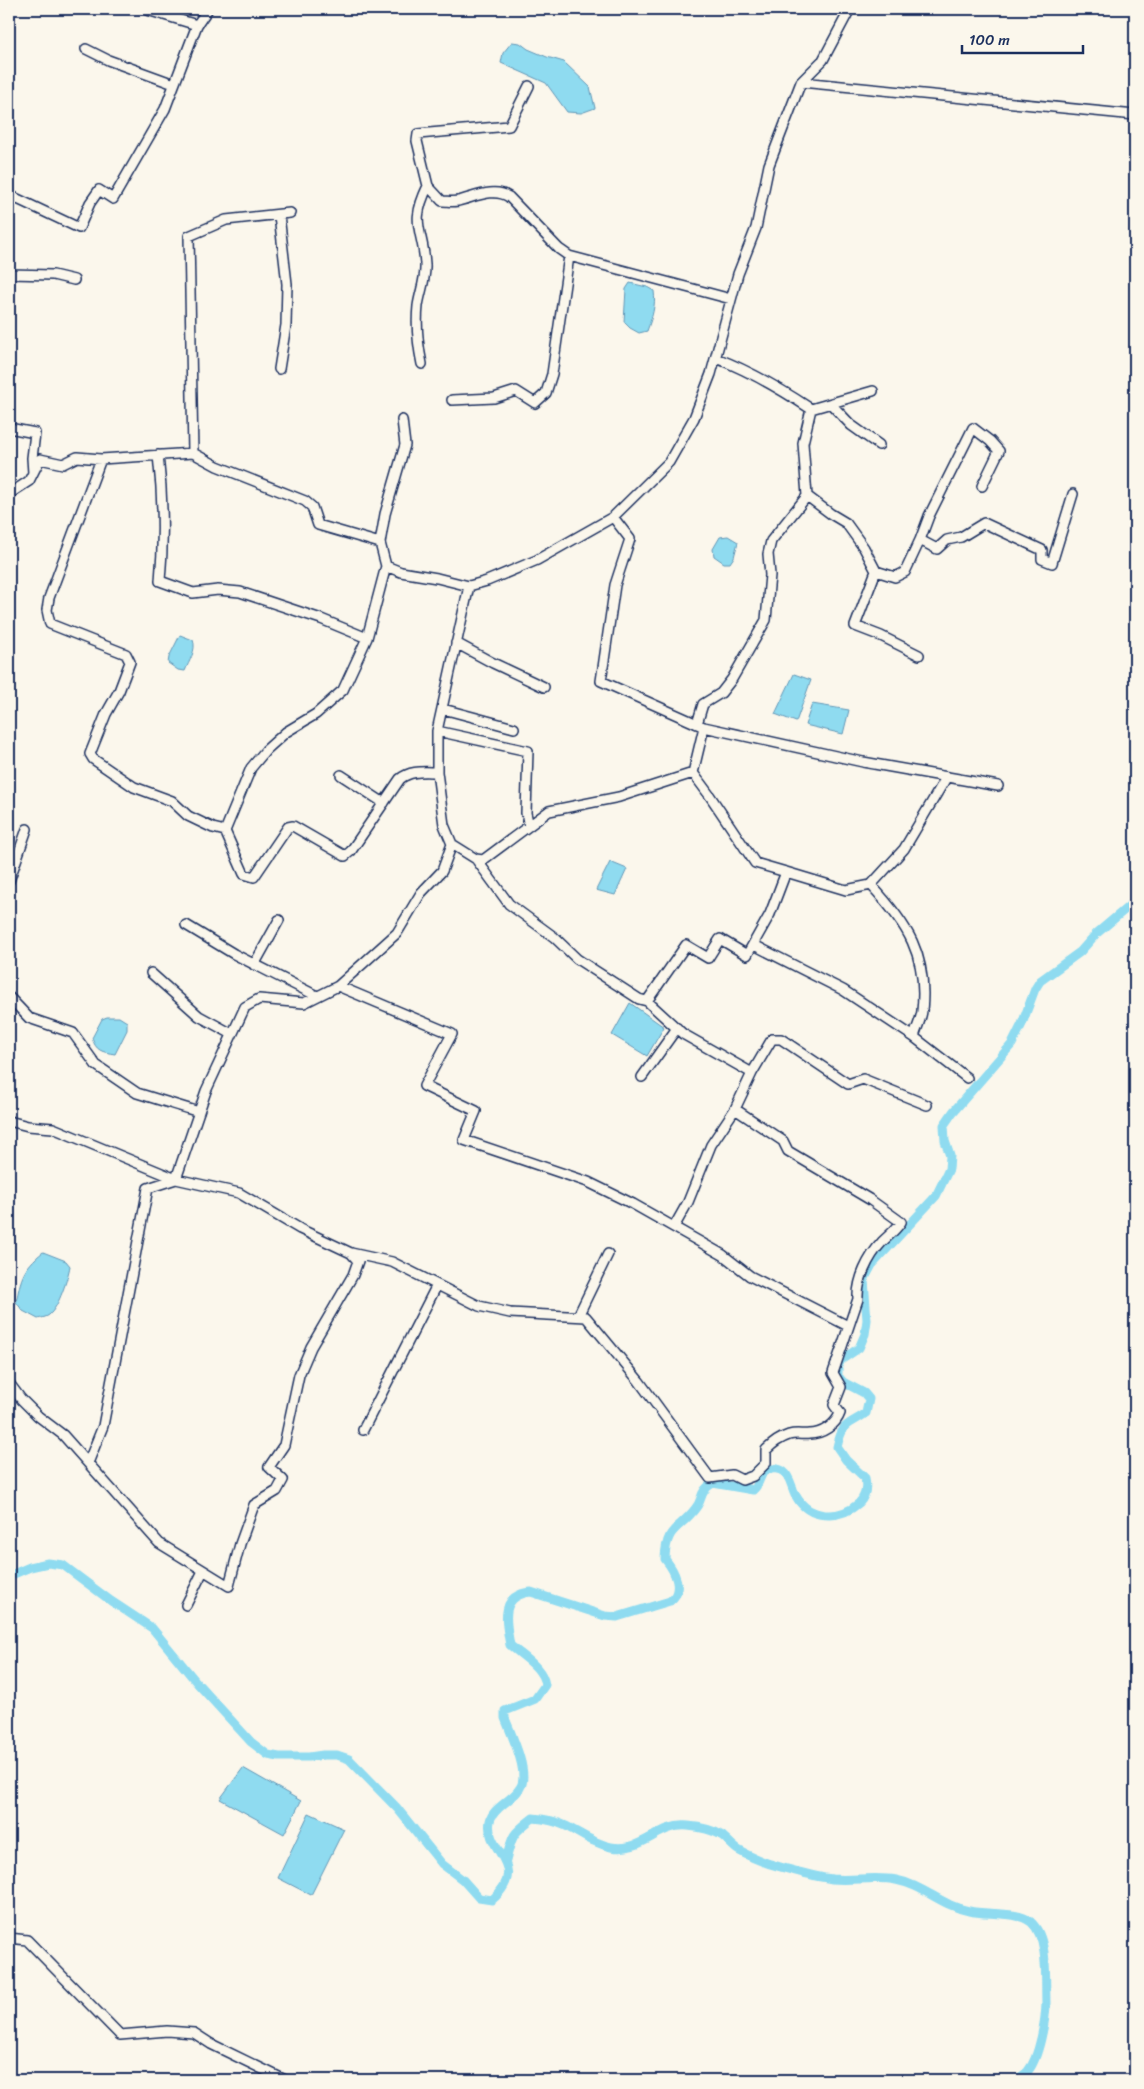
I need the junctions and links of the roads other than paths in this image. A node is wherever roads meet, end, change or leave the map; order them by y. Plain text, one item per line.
1 (144, 9) edge
2 (208, 9) edge
3 (850, 9) edge
4 (197, 25) junction
5 (86, 49) dead end
6 (801, 82) junction
7 (174, 84) junction
8 (529, 86) dead end
9 (1135, 115) edge
10 (428, 186) junction
11 (9, 195) edge
12 (290, 214) dead end
13 (279, 215) junction
14 (569, 256) junction
15 (9, 274) edge
16 (74, 280) dead end
17 (731, 300) junction
18 (716, 358) junction
19 (422, 364) dead end
20 (279, 369) dead end
21 (873, 391) dead end
22 (452, 400) dead end
23 (831, 404) junction
24 (811, 409) junction
25 (402, 420) dead end
26 (9, 428) edge
27 (879, 445) dead end
28 (193, 453) junction
29 (158, 455) junction
30 (100, 459) junction
31 (34, 473) junction
32 (982, 486) dead end
33 (9, 494) edge
34 (1073, 494) dead end
35 (807, 496) junction
36 (613, 517) junction
37 (920, 540) junction
38 (380, 543) junction
39 (386, 566) junction
40 (876, 571) junction
41 (469, 586) junction
42 (367, 638) junction
43 (456, 643) junction
44 (918, 655) dead end
45 (544, 687) dead end
46 (443, 708) junction
47 (700, 725) junction
48 (514, 728) dead end
49 (437, 731) junction
50 (437, 772) junction
51 (693, 773) junction
52 (341, 775) dead end
53 (946, 778) junction
54 (998, 786) dead end
55 (384, 803) junction
56 (530, 826) junction
57 (27, 829) dead end
58 (225, 831) junction
59 (452, 844) junction
60 (476, 859) junction
61 (786, 872) junction
62 (9, 880) edge
63 (871, 885) junction
64 (279, 920) dead end
65 (186, 924) dead end
66 (754, 945) junction
67 (254, 964) junction
68 (151, 973) dead end
69 (338, 986) junction
70 (317, 996) junction
71 (9, 997) edge
72 (647, 1001) junction
73 (677, 1028) junction
74 (232, 1034) junction
75 (914, 1037) junction
76 (752, 1073) junction
77 (642, 1077) dead end
78 (967, 1078) dead end
79 (927, 1105) dead end
80 (734, 1108) junction
81 (199, 1112) junction
82 (9, 1121) edge
83 (176, 1179) junction
84 (674, 1227) junction
85 (351, 1253) junction
86 (608, 1254) dead end
87 (437, 1285) junction
88 (578, 1316) junction
89 (848, 1326) junction
90 (9, 1383) edge
91 (363, 1430) dead end
92 (88, 1463) junction
93 (203, 1570) junction
94 (186, 1605) dead end
95 (9, 1938) edge
96 (286, 2080) edge

1 - 4 street
2 - 4 street
3 - 6 street
4 - 7 street
5 - 7 street
6 - 9 street
6 - 17 street
7 - 11 street
8 - 10 street
10 - 14 street
10 - 19 street
12 - 13 street
13 - 20 street
13 - 28 street
14 - 17 street
14 - 22 street
15 - 16 street
17 - 18 street
18 - 24 street
18 - 36 street
21 - 23 street
23 - 24 street
23 - 27 street
24 - 35 street
25 - 38 street
26 - 31 street
28 - 29 street
28 - 38 street
29 - 30 street
29 - 42 street
30 - 31 street
30 - 58 street
31 - 33 street
32 - 37 street
34 - 37 street
35 - 40 street
35 - 47 street
36 - 41 street
36 - 47 street
37 - 40 street
38 - 39 street
39 - 41 street
39 - 42 street
40 - 44 street
41 - 43 street
42 - 58 street
43 - 45 street
43 - 46 street
46 - 48 street
46 - 49 street
47 - 51 street
47 - 53 street
49 - 50 street
49 - 56 street
50 - 55 street
50 - 59 street
51 - 56 street
51 - 61 street
52 - 55 street
53 - 54 street
53 - 63 street
55 - 58 street
56 - 60 street
57 - 62 street
59 - 60 street
59 - 69 street
60 - 72 street
61 - 63 street
61 - 66 street
63 - 75 street
64 - 67 street
65 - 67 street
66 - 72 street
66 - 75 street
67 - 70 street
68 - 74 street
69 - 70 street
69 - 84 street
70 - 74 street
71 - 81 street
72 - 73 street
73 - 76 street
73 - 77 street
74 - 81 street
75 - 78 street
76 - 79 street
76 - 80 street
80 - 84 street
80 - 89 street
81 - 83 street
82 - 83 street
83 - 85 street
83 - 92 street
84 - 89 street
85 - 87 street
85 - 93 street
86 - 88 street
87 - 88 street
87 - 91 street
88 - 89 street
90 - 92 street
92 - 93 street
93 - 94 street
95 - 96 street

